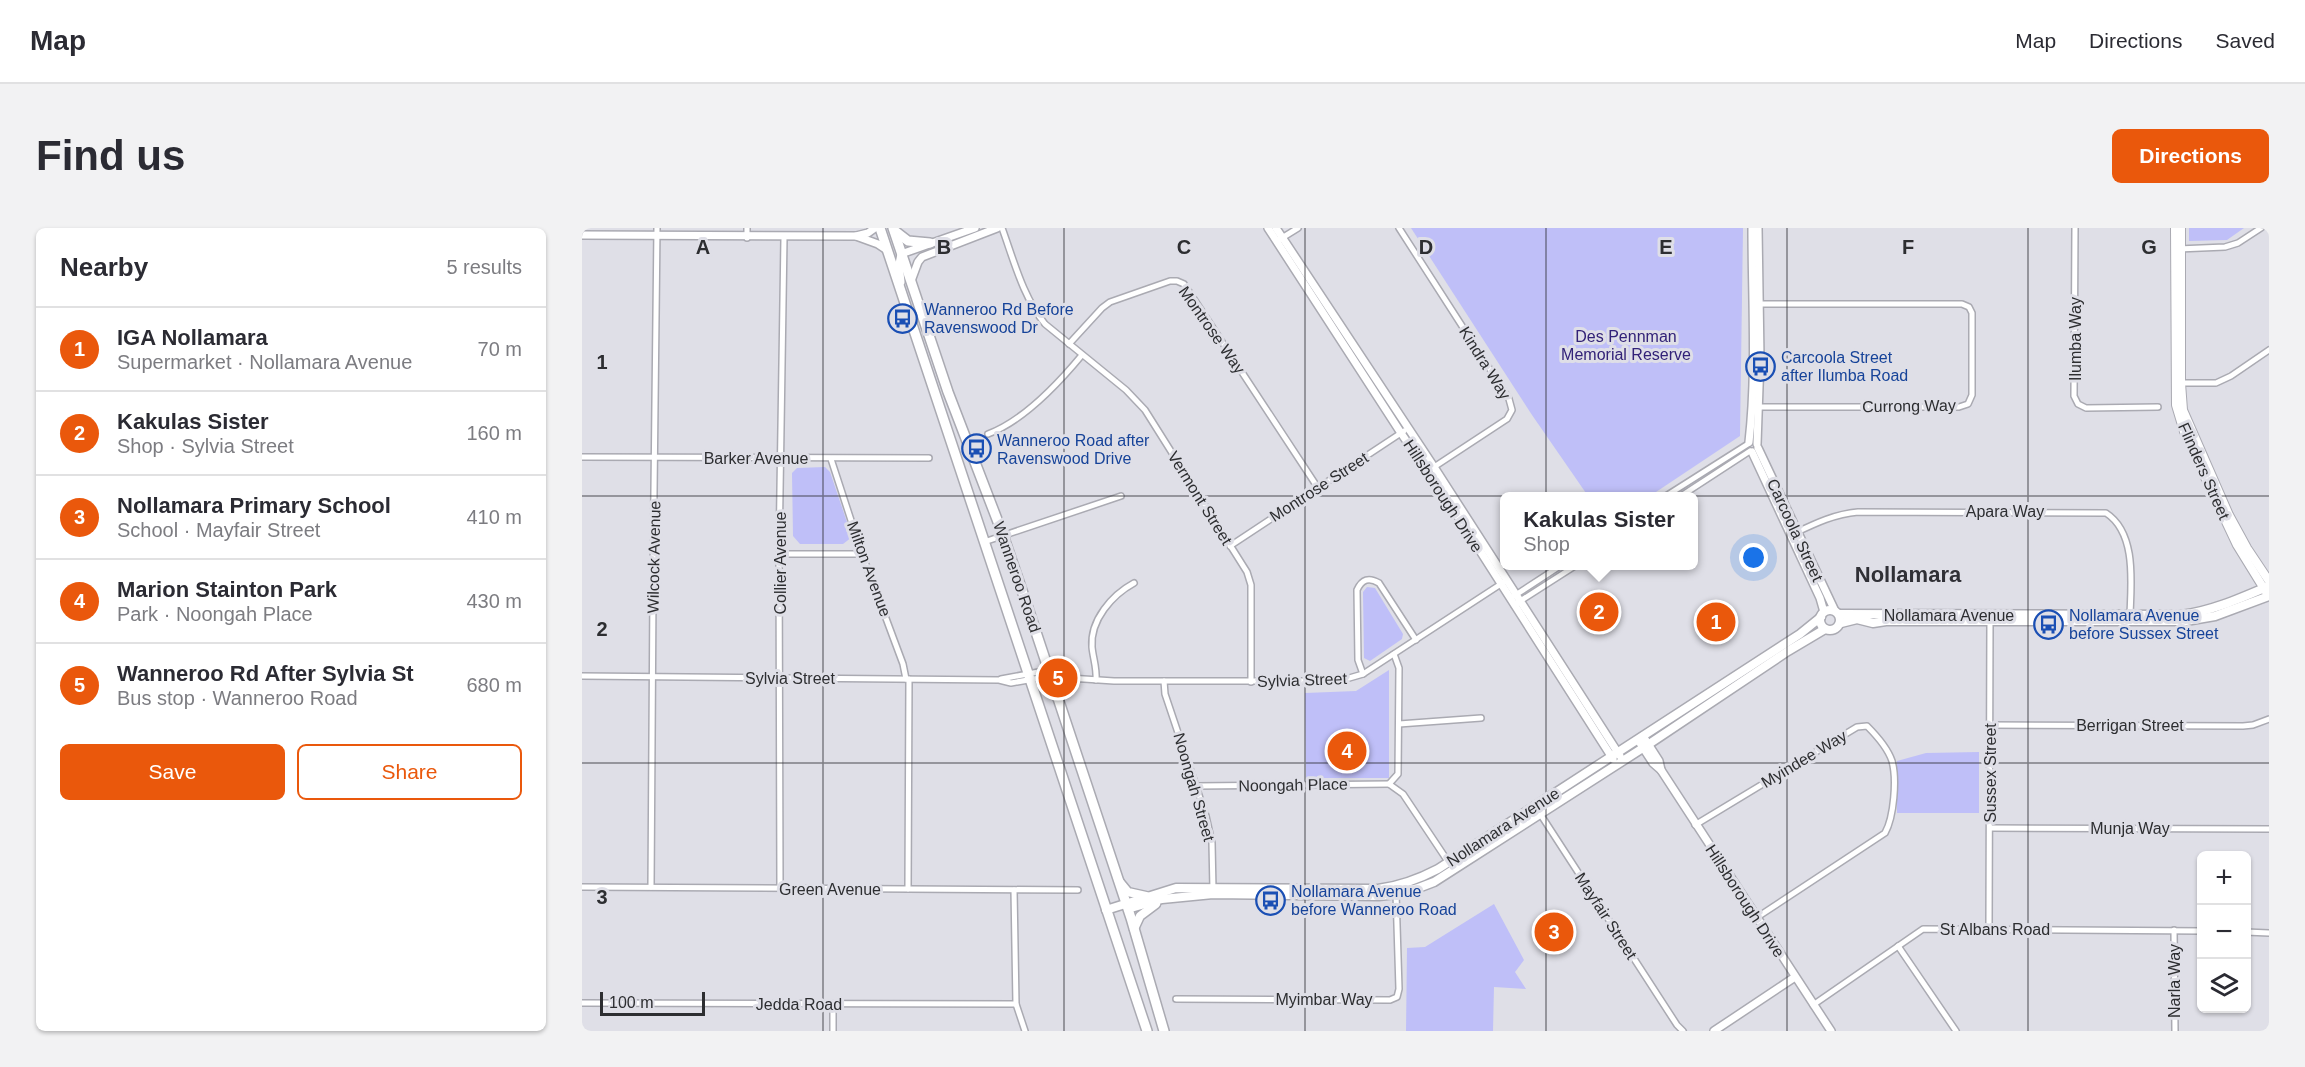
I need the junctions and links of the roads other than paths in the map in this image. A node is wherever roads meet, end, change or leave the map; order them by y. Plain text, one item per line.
1 (657, 228) edge
2 (747, 228) edge
3 (878, 228) edge
4 (975, 228) edge
5 (997, 228) edge
6 (1002, 228) edge
7 (1268, 228) edge
8 (1276, 228) edge
9 (1298, 228) edge
10 (1399, 228) edge
11 (1752, 228) edge
12 (1758, 228) edge
13 (2075, 228) edge
14 (2175, 228) edge
15 (2181, 228) edge
16 (2261, 228) edge
17 (893, 229) edge
18 (582, 236) edge
19 (856, 236) junction
20 (657, 237) junction
21 (747, 238) junction
22 (784, 238) junction
23 (1280, 240) junction
24 (930, 243) junction
25 (2177, 249) junction
26 (886, 250) junction
27 (902, 254) junction
28 (911, 281) junction
29 (1756, 304) junction
30 (905, 305) junction
31 (1069, 344) junction
32 (2269, 350) edge
33 (1082, 355) junction
34 (2178, 383) junction
35 (1755, 407) junction
36 (2158, 407) dead end
37 (1409, 429) junction
38 (1401, 433) junction
39 (988, 434) dead end
40 (1752, 447) junction
41 (582, 457) edge
42 (656, 458) junction
43 (780, 458) junction
44 (930, 458) dead end
45 (831, 459) junction
46 (1430, 469) junction
47 (1318, 488) junction
48 (1673, 492) edge
49 (1688, 492) edge
50 (1121, 496) dead end
51 (1793, 533) junction
52 (1003, 535) junction
53 (984, 542) junction
54 (1230, 546) junction
55 (779, 554) junction
56 (862, 554) junction
57 (1555, 570) edge
58 (1568, 570) edge
59 (1503, 582) junction
60 (1134, 584) dead end
61 (1818, 587) junction
62 (2268, 588) edge
63 (1515, 600) junction
64 (1822, 615) junction
65 (1838, 616) junction
66 (2130, 618) junction
67 (1990, 619) junction
68 (1825, 629) junction
69 (1416, 640) junction
70 (1394, 654) junction
71 (1769, 659) junction
72 (1050, 673) junction
73 (1364, 674) junction
74 (582, 676) edge
75 (780, 677) junction
76 (651, 678) junction
77 (1029, 678) junction
78 (1069, 678) dead end
79 (908, 679) junction
80 (1096, 680) junction
81 (1164, 681) junction
82 (1251, 682) junction
83 (1701, 703) junction
84 (1481, 718) dead end
85 (2269, 719) edge
86 (1399, 724) junction
87 (1990, 725) junction
88 (1640, 738) junction
89 (1646, 746) junction
90 (1614, 754) junction
91 (1620, 763) junction
92 (1389, 783) junction
93 (1197, 786) junction
94 (1538, 810) junction
95 (1695, 825) junction
96 (1990, 828) junction
97 (2269, 829) edge
98 (1451, 866) junction
99 (1119, 881) junction
100 (582, 887) edge
101 (651, 887) junction
102 (780, 888) junction
103 (908, 889) junction
104 (1014, 890) junction
105 (1078, 890) dead end
106 (1213, 891) junction
107 (1395, 891) junction
108 (1150, 896) junction
109 (1166, 898) junction
110 (1127, 906) junction
111 (1107, 913) junction
112 (1756, 918) junction
113 (1134, 929) junction
114 (1989, 929) junction
115 (2174, 930) junction
116 (2197, 931) edge
117 (2251, 932) edge
118 (2269, 933) edge
119 (1898, 946) junction
120 (1795, 977) junction
121 (1176, 999) dead end
122 (582, 1003) edge
123 (833, 1004) junction
124 (1016, 1004) junction
125 (1813, 1005) junction
126 (1677, 1028) edge
127 (833, 1031) edge
128 (1025, 1031) edge
129 (1147, 1031) edge
130 (1164, 1031) edge
131 (1683, 1031) edge
132 (1714, 1031) edge
133 (1831, 1031) edge
134 (1956, 1031) edge
135 (2175, 1031) edge

1 - 20 street, Wilcock Avenue
2 - 21 street
3 - 19 street
3 - 26 highway, Wanneroo Road
4 - 24 street
5 - 28 street
6 - 31 street, Vermont Street
7 - 23 street, Hillsborough Drive
8 - 23 street, Hillsborough Drive
9 - 23 street
10 - 46 street, Kindra Way
11 - 29 street, Carcoola Street
12 - 29 street, Carcoola Street
13 - 36 street, Ilumba Way
14 - 25 main road, Flinders Street
15 - 25 main road, Flinders Street
16 - 25 street
17 - 24 highway
17 - 27 highway, Wanneroo Road
18 - 20 street
19 - 22 street
19 - 26 street
20 - 21 street
20 - 42 street, Wilcock Avenue
21 - 22 street
22 - 43 street, Collier Avenue
23 - 37 street, Hillsborough Drive
23 - 38 street, Hillsborough Drive
24 - 27 street
25 - 34 main road, Flinders Street
26 - 30 highway, Wanneroo Road
27 - 28 highway, Wanneroo Road
27 - 30 street
28 - 52 highway, Wanneroo Road
29 - 35 street, Carcoola Street
29 - 35 street, Currong Way
30 - 53 highway, Wanneroo Road
31 - 33 street, Vermont Street
31 - 47 street, Montrose Way
32 - 34 street
33 - 39 street
33 - 54 street, Vermont Street
34 - 62 main road, Flinders Street
35 - 40 street, Carcoola Street
37 - 38 street, Montrose Street
37 - 46 street, Hillsborough Drive
38 - 46 street, Hillsborough Drive
38 - 47 street, Montrose Street
40 - 48 street
40 - 49 street
40 - 51 street, Carcoola Street
41 - 42 street, Barker Avenue
42 - 43 street, Barker Avenue
42 - 76 street, Wilcock Avenue
43 - 45 street, Barker Avenue
43 - 55 street, Collier Avenue
44 - 45 street, Barker Avenue
45 - 56 street, Milton Avenue
46 - 59 street, Hillsborough Drive
47 - 54 street, Montrose Street
50 - 52 street
51 - 61 street, Carcoola Street
51 - 66 street, Apara Way
52 - 53 street
52 - 72 highway, Wanneroo Road
53 - 77 highway, Wanneroo Road
54 - 82 street, Vermont Street
55 - 56 street
55 - 75 street, Collier Avenue
56 - 79 street, Milton Avenue
57 - 63 street
58 - 63 street
59 - 63 street, Hillsborough Drive
59 - 69 street, Sylvia Street
60 - 80 street
61 - 64 street, Carcoola Street
61 - 65 street, Carcoola Street
62 - 66 main road, Nollamara Avenue
63 - 90 street, Hillsborough Drive
64 - 65 main road, Nollamara Avenue
64 - 68 main road
64 - 71 main road, Nollamara Avenue
65 - 67 main road, Nollamara Avenue
65 - 68 main road, Nollamara Avenue
66 - 67 main road, Nollamara Avenue
67 - 87 street, Sussex Street
68 - 71 main road, Nollamara Avenue
69 - 70 street, Sylvia Street
69 - 73 street
70 - 73 street, Sylvia Street
70 - 86 street
71 - 83 main road, Nollamara Avenue
72 - 77 street, Sylvia Street
72 - 99 highway, Wanneroo Road
73 - 82 street, Sylvia Street
74 - 76 street, Sylvia Street
75 - 76 street, Sylvia Street
75 - 79 street, Sylvia Street
75 - 102 street, Collier Avenue
76 - 101 street, Wilcock Avenue
77 - 79 street, Sylvia Street
77 - 111 highway, Wanneroo Road
78 - 80 street, Sylvia Street
79 - 103 street, Milton Avenue
80 - 81 street, Sylvia Street
81 - 82 street, Sylvia Street
81 - 93 street, Noongah Street
83 - 88 main road, Nollamara Avenue
83 - 89 main road, Nollamara Avenue
84 - 86 street
85 - 87 street, Berrigan Street
86 - 92 street
87 - 96 street, Sussex Street
88 - 89 street, Hillsborough Drive
88 - 90 main road, Nollamara Avenue
89 - 91 main road, Nollamara Avenue
89 - 95 street, Hillsborough Drive
90 - 91 street, Hillsborough Drive
90 - 94 main road, Nollamara Avenue
91 - 94 main road, Nollamara Avenue
92 - 93 street, Noongah Place
92 - 98 street
93 - 106 street, Noongah Street
94 - 98 main road, Nollamara Avenue
94 - 126 street, Mayfair Street
95 - 112 street, Hillsborough Drive
95 - 112 street, Myindee Way
96 - 97 street, Munja Way
96 - 114 street, Sussex Street
98 - 107 main road, Nollamara Avenue
99 - 108 main road
99 - 110 highway, Wanneroo Road
100 - 101 street, Green Avenue
101 - 102 street, Green Avenue
102 - 103 street, Green Avenue
103 - 104 street, Green Avenue
104 - 105 street, Green Avenue
104 - 124 street
106 - 107 main road, Nollamara Avenue
106 - 108 main road, Nollamara Avenue
106 - 109 main road, Nollamara Avenue
107 - 121 street, Myimbar Way
108 - 110 main road, Nollamara Avenue
109 - 110 main road, Nollamara Avenue
109 - 113 main road
110 - 111 main road, Nollamara Avenue
110 - 113 highway, Wanneroo Road
111 - 129 highway, Wanneroo Road
112 - 120 street, Hillsborough Drive
113 - 130 highway, Wanneroo Road
114 - 115 street, St Albans Road
114 - 119 street, St Albans Road
115 - 116 street, St Albans Road
115 - 135 street, Narla Way
117 - 118 street
119 - 125 street, St Albans Road
119 - 134 street
120 - 125 street, Hillsborough Drive
120 - 132 street
122 - 123 street, Jedda Road
123 - 124 street, Jedda Road
123 - 127 street
124 - 128 street
125 - 133 street, Hillsborough Drive
126 - 131 street, Mayfair Street

